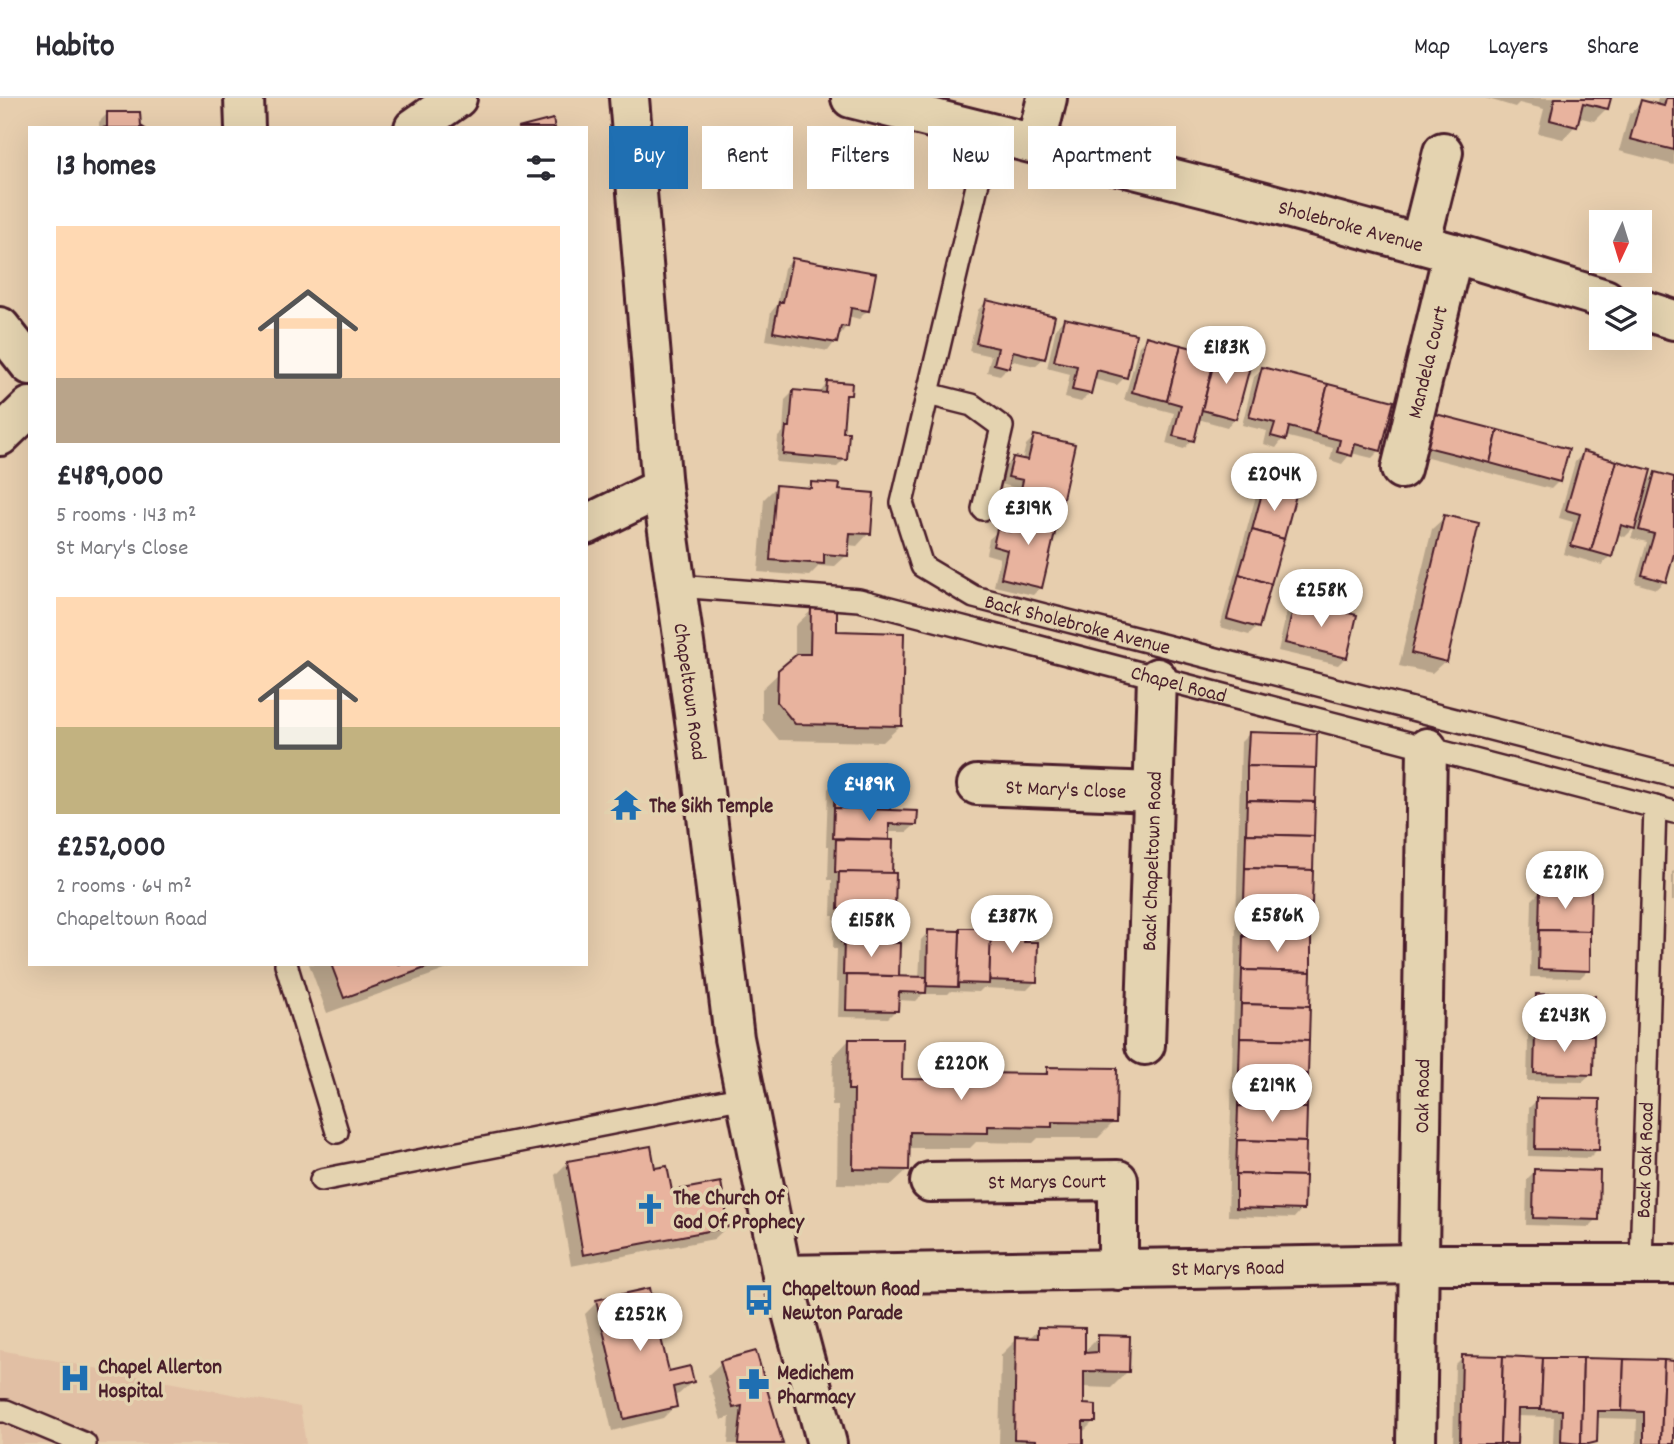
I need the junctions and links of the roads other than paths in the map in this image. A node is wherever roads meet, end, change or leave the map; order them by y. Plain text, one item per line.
1 (244, 98) edge
2 (457, 98) edge
3 (629, 98) edge
4 (850, 98) edge
5 (1047, 98) edge
6 (245, 126) edge
7 (417, 126) edge
8 (969, 126) edge
9 (1040, 126) edge
10 (1443, 152) dead end
11 (1176, 179) edge
12 (976, 189) edge
13 (1437, 249) junction
14 (1589, 294) edge
15 (1652, 313) edge
16 (1674, 320) edge
17 (0, 327) edge
18 (28, 362) edge
19 (928, 394) junction
20 (28, 409) edge
21 (0, 436) edge
22 (1401, 469) dead end
23 (662, 488) junction
24 (983, 509) dead end
25 (588, 524) edge
26 (677, 586) junction
27 (1157, 678) junction
28 (1427, 748) junction
29 (1674, 776) edge
30 (977, 785) dead end
31 (1154, 792) junction
32 (1665, 810) edge
33 (287, 966) edge
34 (1145, 1045) dead end
35 (745, 1097) junction
36 (337, 1132) dead end
37 (321, 1180) dead end
38 (930, 1182) dead end
39 (1658, 1263) edge
40 (1418, 1264) junction
41 (1118, 1270) junction
42 (782, 1275) junction
43 (0, 1412) edge
44 (85, 1444) edge
45 (827, 1444) edge
46 (1416, 1444) edge

1 - 6 street
2 - 7 street
3 - 23 street, Chapeltown Road
4 - 8 street, Sholebroke Avenue
5 - 9 street
10 - 13 street, Mandela Court
11 - 13 street, Sholebroke Avenue
12 - 19 lane, Back Sholebroke Avenue
13 - 14 street, Sholebroke Avenue
13 - 22 street, Mandela Court
15 - 16 street
17 - 18 street
19 - 24 lane
19 - 29 lane, Back Sholebroke Avenue
20 - 21 street
23 - 25 street
23 - 26 street, Chapeltown Road
26 - 27 lane, Chapel Road
26 - 35 street, Chapeltown Road
27 - 28 lane, Chapel Road
27 - 31 street, Back Chapeltown Road
28 - 32 lane, Chapel Road
28 - 40 street, Oak Road
30 - 31 street, St Mary's Close
31 - 34 street, Back Chapeltown Road
32 - 39 lane, Back Oak Road
33 - 36 lane
35 - 37 lane
35 - 42 street, Chapeltown Road
38 - 41 street, St Marys Court
39 - 40 street, St Marys Road
40 - 41 street, St Marys Road
40 - 46 street, Oak Road
41 - 42 street, St Marys Road
42 - 45 street, Chapeltown Road
43 - 44 lane

